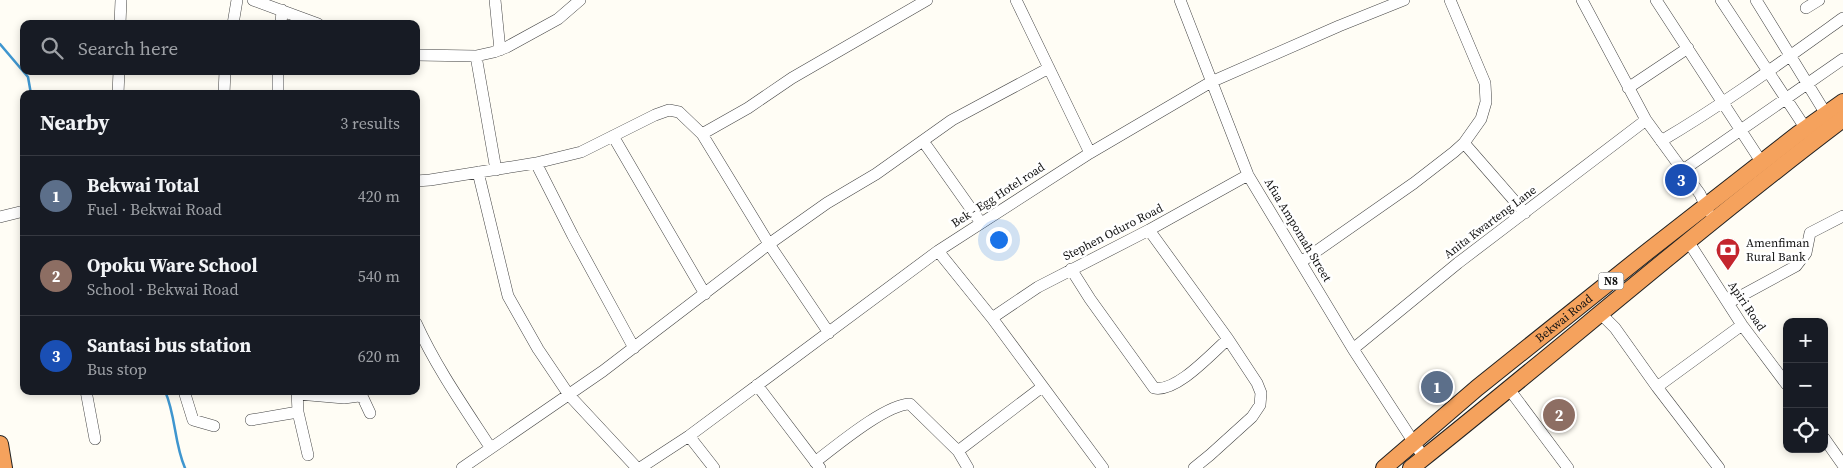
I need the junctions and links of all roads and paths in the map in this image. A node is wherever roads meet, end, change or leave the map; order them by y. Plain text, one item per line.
1 (121, 0) edge
2 (237, 0) edge
3 (252, 0) edge
4 (495, 0) edge
5 (580, 0) edge
6 (926, 0) edge
7 (1016, 0) edge
8 (1180, 0) edge
9 (1404, 0) edge
10 (1450, 0) edge
11 (1582, 0) edge
12 (1656, 0) edge
13 (1721, 0) edge
14 (1756, 0) edge
15 (1819, 0) edge
16 (1806, 8) dead end
17 (282, 10) junction
18 (1843, 18) edge
19 (120, 20) edge
20 (234, 20) edge
21 (281, 20) edge
22 (308, 20) edge
23 (1688, 48) junction
24 (500, 50) junction
25 (420, 55) edge
26 (476, 56) junction
27 (1791, 57) junction
28 (1843, 59) edge
29 (1049, 68) junction
30 (1768, 71) junction
31 (119, 75) edge
32 (226, 75) edge
33 (278, 75) edge
34 (1211, 82) junction
35 (1807, 82) junction
36 (1628, 88) junction
37 (118, 90) edge
38 (224, 90) edge
39 (278, 90) edge
40 (1785, 99) junction
41 (1723, 102) junction
42 (1843, 102) edge
43 (1826, 114) junction
44 (1843, 119) edge
45 (1646, 120) junction
46 (1806, 129) junction
47 (1740, 130) junction
48 (702, 134) junction
49 (613, 136) junction
50 (923, 141) junction
51 (1662, 141) junction
52 (1464, 144) junction
53 (1090, 153) junction
54 (536, 163) junction
55 (1762, 163) junction
56 (496, 170) junction
57 (1683, 170) junction
58 (478, 172) junction
59 (1248, 175) junction
60 (420, 181) edge
61 (1706, 206) junction
62 (20, 212) edge
63 (1525, 213) junction
64 (1843, 216) edge
65 (0, 217) edge
66 (1713, 222) junction
67 (981, 223) junction
68 (1149, 230) junction
69 (1688, 241) junction
70 (769, 244) junction
71 (938, 251) junction
72 (1301, 262) junction
73 (1071, 269) junction
74 (705, 294) junction
75 (1728, 303) junction
76 (1600, 313) junction
77 (992, 318) junction
78 (1742, 325) junction
79 (1555, 326) junction
80 (420, 332) edge
81 (829, 333) junction
82 (1228, 339) junction
83 (1567, 342) junction
84 (634, 348) junction
85 (1353, 349) junction
86 (1783, 380) edge
87 (757, 386) junction
88 (1657, 386) junction
89 (1042, 387) junction
90 (1509, 389) junction
91 (87, 395) edge
92 (185, 395) edge
93 (298, 395) edge
94 (316, 395) edge
95 (569, 395) junction
96 (298, 412) junction
97 (370, 413) dead end
98 (251, 420) dead end
99 (214, 426) dead end
100 (689, 436) junction
101 (95, 439) dead end
102 (0, 444) edge
103 (1414, 444) junction
104 (1828, 444) edge
105 (490, 447) junction
106 (958, 451) junction
107 (308, 455) dead end
108 (1417, 463) edge
109 (818, 465) edge
110 (1843, 465) edge
111 (4, 468) edge
112 (462, 468) edge
113 (638, 468) edge
114 (714, 468) edge
115 (968, 468) edge
116 (1103, 468) edge
117 (1194, 468) edge
118 (1384, 468) edge
119 (1568, 468) edge
120 (1719, 468) edge

1 - 19 street
2 - 20 street
3 - 17 street
4 - 24 street
5 - 24 street
6 - 48 street
7 - 29 street
8 - 34 street, Afua Ampomah Street
9 - 34 street, Bek - Egg Hotel road
10 - 52 street
11 - 36 street
12 - 23 street
13 - 30 street
14 - 27 street
15 - 16 street
17 - 21 street
17 - 22 street
18 - 27 street
23 - 36 street
23 - 41 street
24 - 26 street
25 - 26 street
26 - 56 street
27 - 30 street
27 - 35 street
28 - 35 street
29 - 50 street
29 - 53 street
30 - 40 street
30 - 41 street
31 - 37 street
32 - 38 street
33 - 39 street
34 - 53 street, Bek - Egg Hotel road
34 - 59 street, Afua Ampomah Street
35 - 40 street
35 - 43 street
36 - 45 street
40 - 46 street
40 - 47 street
41 - 47 street
41 - 51 street
42 - 43 highway, Bekwai Road / N8
43 - 46 highway, Bekwai Road / N8
44 - 66 highway, Bekwai Road / N8
45 - 51 street
45 - 63 street, Anita Kwarteng Lane
46 - 55 highway, Bekwai Road / N8
47 - 55 street
47 - 57 street
48 - 49 street
48 - 70 street
49 - 54 street
49 - 74 street
50 - 67 street
50 - 70 street
51 - 57 street
52 - 63 street
52 - 72 street
53 - 67 street, Bek - Egg Hotel road
54 - 56 street
54 - 84 street
55 - 61 highway, Bekwai Road / N8
56 - 58 street
57 - 61 street
58 - 60 street
58 - 95 street
59 - 68 street, Stephen Oduro Road
59 - 72 street, Afua Ampomah Street
61 - 66 street
61 - 79 highway, Bekwai Road / N8
62 - 65 street
63 - 85 street, Anita Kwarteng Lane
64 - 75 street
66 - 69 highway, Bekwai Road / N8
67 - 71 street, Bek - Egg Hotel road
68 - 73 street, Stephen Oduro Road
68 - 82 street
69 - 75 street, Apiri Road
69 - 76 highway, Bekwai Road / N8
70 - 74 street
70 - 81 street
71 - 77 street
71 - 81 street, Bek - Egg Hotel road
72 - 85 street, Afua Ampomah Street
73 - 77 street, Stephen Oduro Road
73 - 82 street
74 - 84 street
75 - 78 street, Apiri Road
76 - 83 highway, Bekwai Road / N8
76 - 88 street
77 - 89 street
78 - 86 street, Apiri Road
78 - 88 street
79 - 83 highway
79 - 103 highway, Bekwai Road / N8
80 - 105 street
81 - 87 street, Bek - Egg Hotel road
82 - 117 street
83 - 90 highway, Bekwai Road / N8
84 - 95 street
85 - 103 street, Afua Ampomah Street
87 - 100 street, Bek - Egg Hotel road
87 - 109 street
88 - 120 street
89 - 106 street
89 - 116 street
90 - 108 highway, Bekwai Road / N8
90 - 119 street
91 - 101 street
92 - 99 street
93 - 96 street
94 - 97 street
95 - 105 street
95 - 113 street
96 - 98 street
96 - 107 street
100 - 113 street, Bek - Egg Hotel road
100 - 114 street
102 - 111 highway
103 - 108 street, Afua Ampomah Street
103 - 118 highway, Bekwai Road / N8
104 - 110 street
105 - 112 street
106 - 109 street
106 - 115 street

